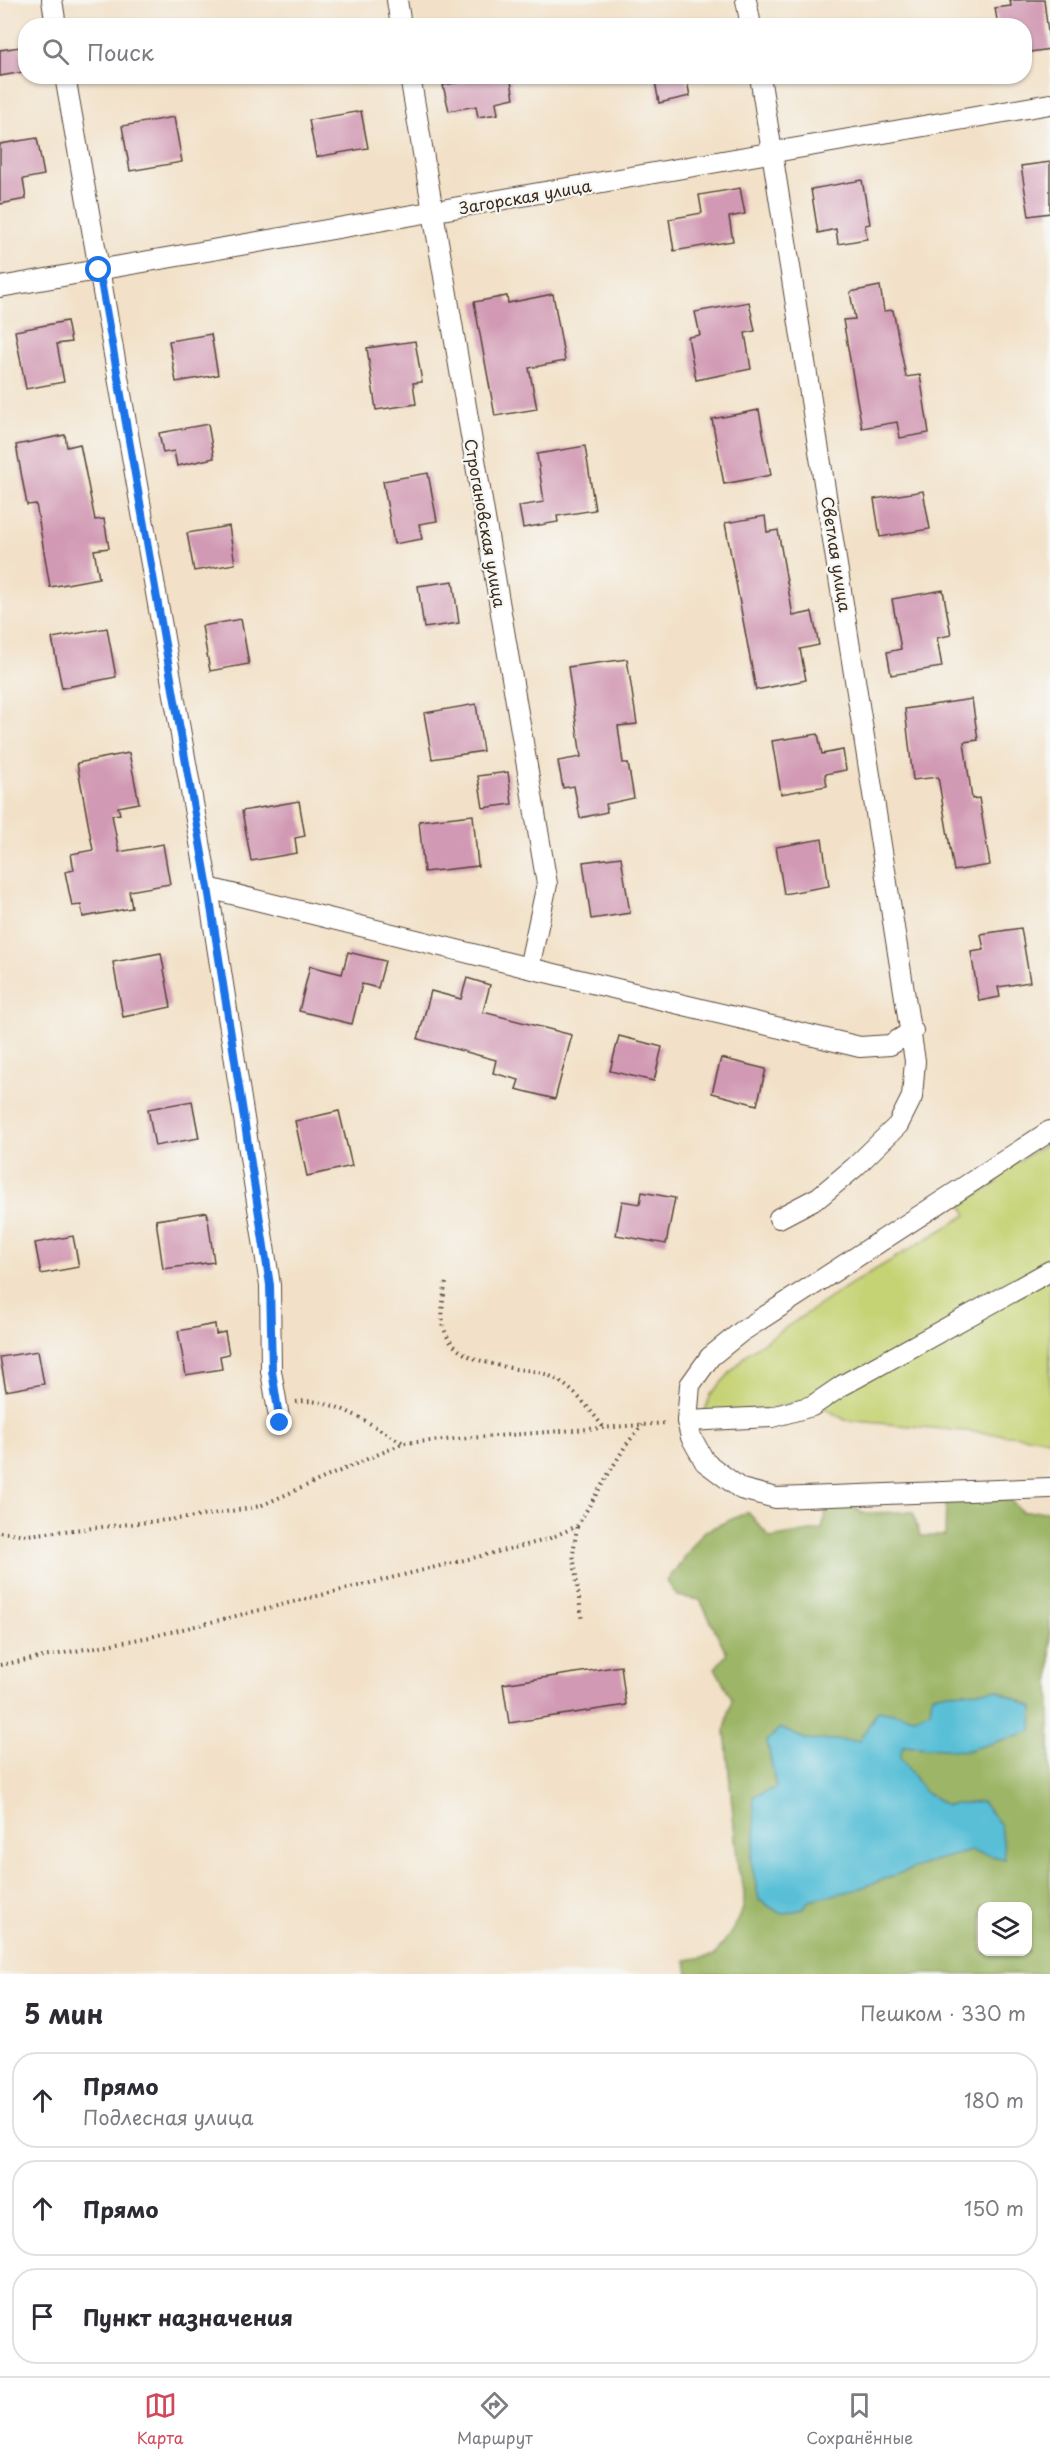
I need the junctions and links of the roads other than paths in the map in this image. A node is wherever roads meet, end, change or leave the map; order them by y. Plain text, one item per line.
1 (52, 0) edge
2 (397, 0) edge
3 (746, 0) edge
4 (55, 18) edge
5 (400, 18) edge
6 (749, 18) edge
7 (66, 84) edge
8 (411, 84) edge
9 (761, 84) edge
10 (1050, 104) edge
11 (774, 153) junction
12 (434, 212) junction
13 (99, 270) junction
14 (0, 287) edge
15 (208, 888) junction
16 (529, 968) junction
17 (913, 1031) junction
18 (1050, 1131) edge
19 (779, 1218) dead end
20 (1050, 1271) edge
21 (279, 1413) road end
22 (687, 1421) junction
23 (1050, 1488) edge

1 - 4 street
2 - 5 street
3 - 6 street
7 - 13 street
8 - 12 street, Строгановская улица
9 - 11 street, Светлая улица
10 - 11 street, Загорская улица
11 - 12 street, Загорская улица
11 - 17 street, Светлая улица
12 - 13 street, Загорская улица
12 - 16 street, Строгановская улица
13 - 14 street, Загорская улица
13 - 15 street
15 - 16 street
15 - 21 street
16 - 17 street
17 - 19 street, Светлая улица
18 - 22 street
20 - 22 street
22 - 23 street

